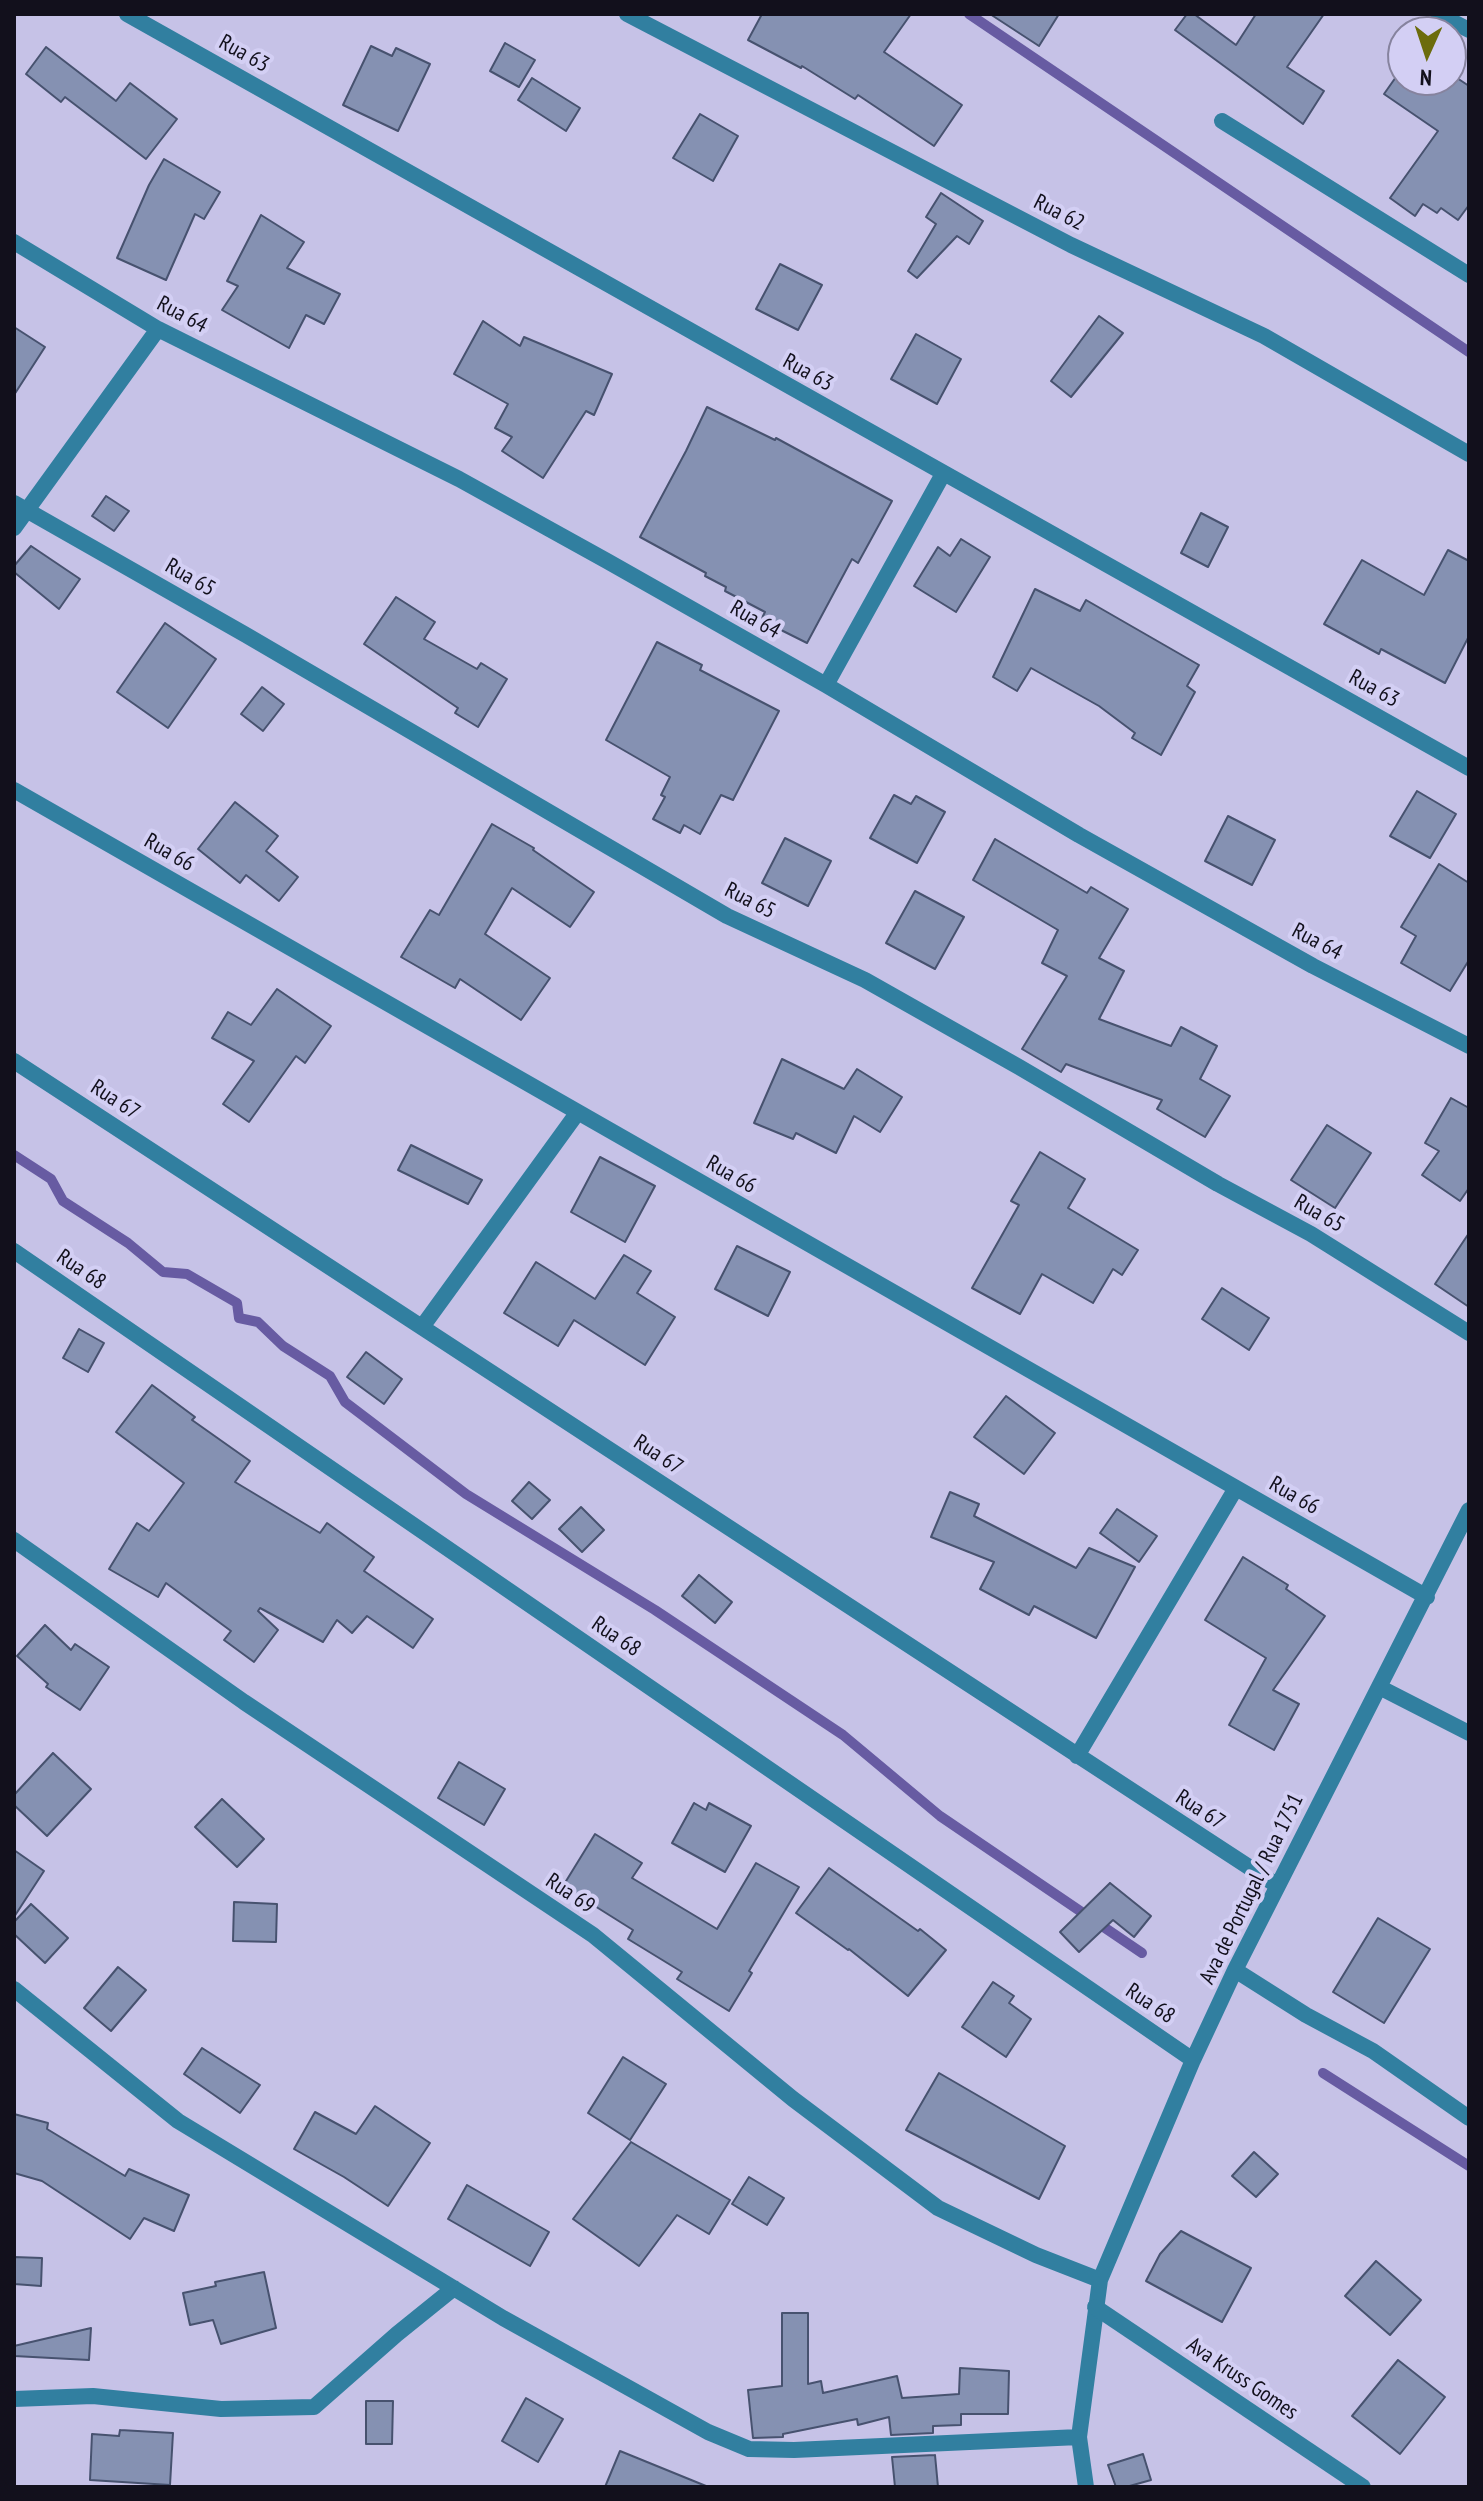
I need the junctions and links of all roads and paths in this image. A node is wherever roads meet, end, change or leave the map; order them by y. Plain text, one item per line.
1 (127, 14) edge
2 (627, 14) edge
3 (1438, 14) edge
4 (1469, 30) edge
5 (1222, 121) dead end
6 (14, 242) edge
7 (1469, 275) edge
8 (158, 329) junction
9 (1469, 454) edge
10 (943, 474) junction
11 (20, 507) edge
12 (14, 528) edge
13 (826, 685) junction
14 (1469, 768) edge
15 (14, 790) edge
16 (1469, 1046) edge
17 (14, 1061) edge
18 (578, 1112) junction
19 (14, 1251) edge
20 (422, 1327) junction
21 (1469, 1333) edge
22 (1236, 1488) junction
23 (1469, 1510) edge
24 (14, 1540) edge
25 (1427, 1597) junction
26 (1381, 1688) junction
27 (1469, 1733) edge
28 (1077, 1756) junction
29 (1278, 1886) junction
30 (1235, 1970) junction
31 (14, 1989) edge
32 (1193, 2060) junction
33 (1469, 2118) edge
34 (1100, 2280) junction
35 (454, 2288) junction
36 (1095, 2307) junction
37 (14, 2399) edge
38 (1079, 2437) junction
39 (1086, 2487) edge
40 (1363, 2487) edge

1 - 10 street, Rua 63
2 - 9 street, Rua 62
3 - 4 street
5 - 7 street
6 - 8 street, Rua 64
8 - 11 street
8 - 13 street, Rua 64
10 - 13 street
10 - 14 street, Rua 63
11 - 12 street
11 - 21 street, Rua 65
13 - 16 street, Rua 64
15 - 18 street, Rua 66
17 - 20 street, Rua 67
18 - 20 street
18 - 22 street, Rua 66
19 - 32 street, Rua 68
20 - 28 street, Rua 67
22 - 25 street, Rua 66
22 - 28 street
23 - 25 street, Ava de Portugal / Rua 1751
24 - 34 street, Rua 69
25 - 26 street, Ava de Portugal / Rua 1751
26 - 27 street
26 - 29 street, Ava de Portugal / Rua 1751
28 - 29 street, Rua 67
29 - 30 street, Ava de Portugal / Rua 1751
30 - 32 street, Ava de Portugal / Rua 1751
30 - 33 street
31 - 35 street
32 - 34 street, Ava de Portugal / Rua 1751
34 - 36 street, Ava de Portugal / Rua 1751
35 - 37 street
35 - 38 street
36 - 38 street, Ava de Portugal / Rua 1751
36 - 40 street, Ava Kruss Gomes
38 - 39 street, Ava de Portugal / Rua 1751

